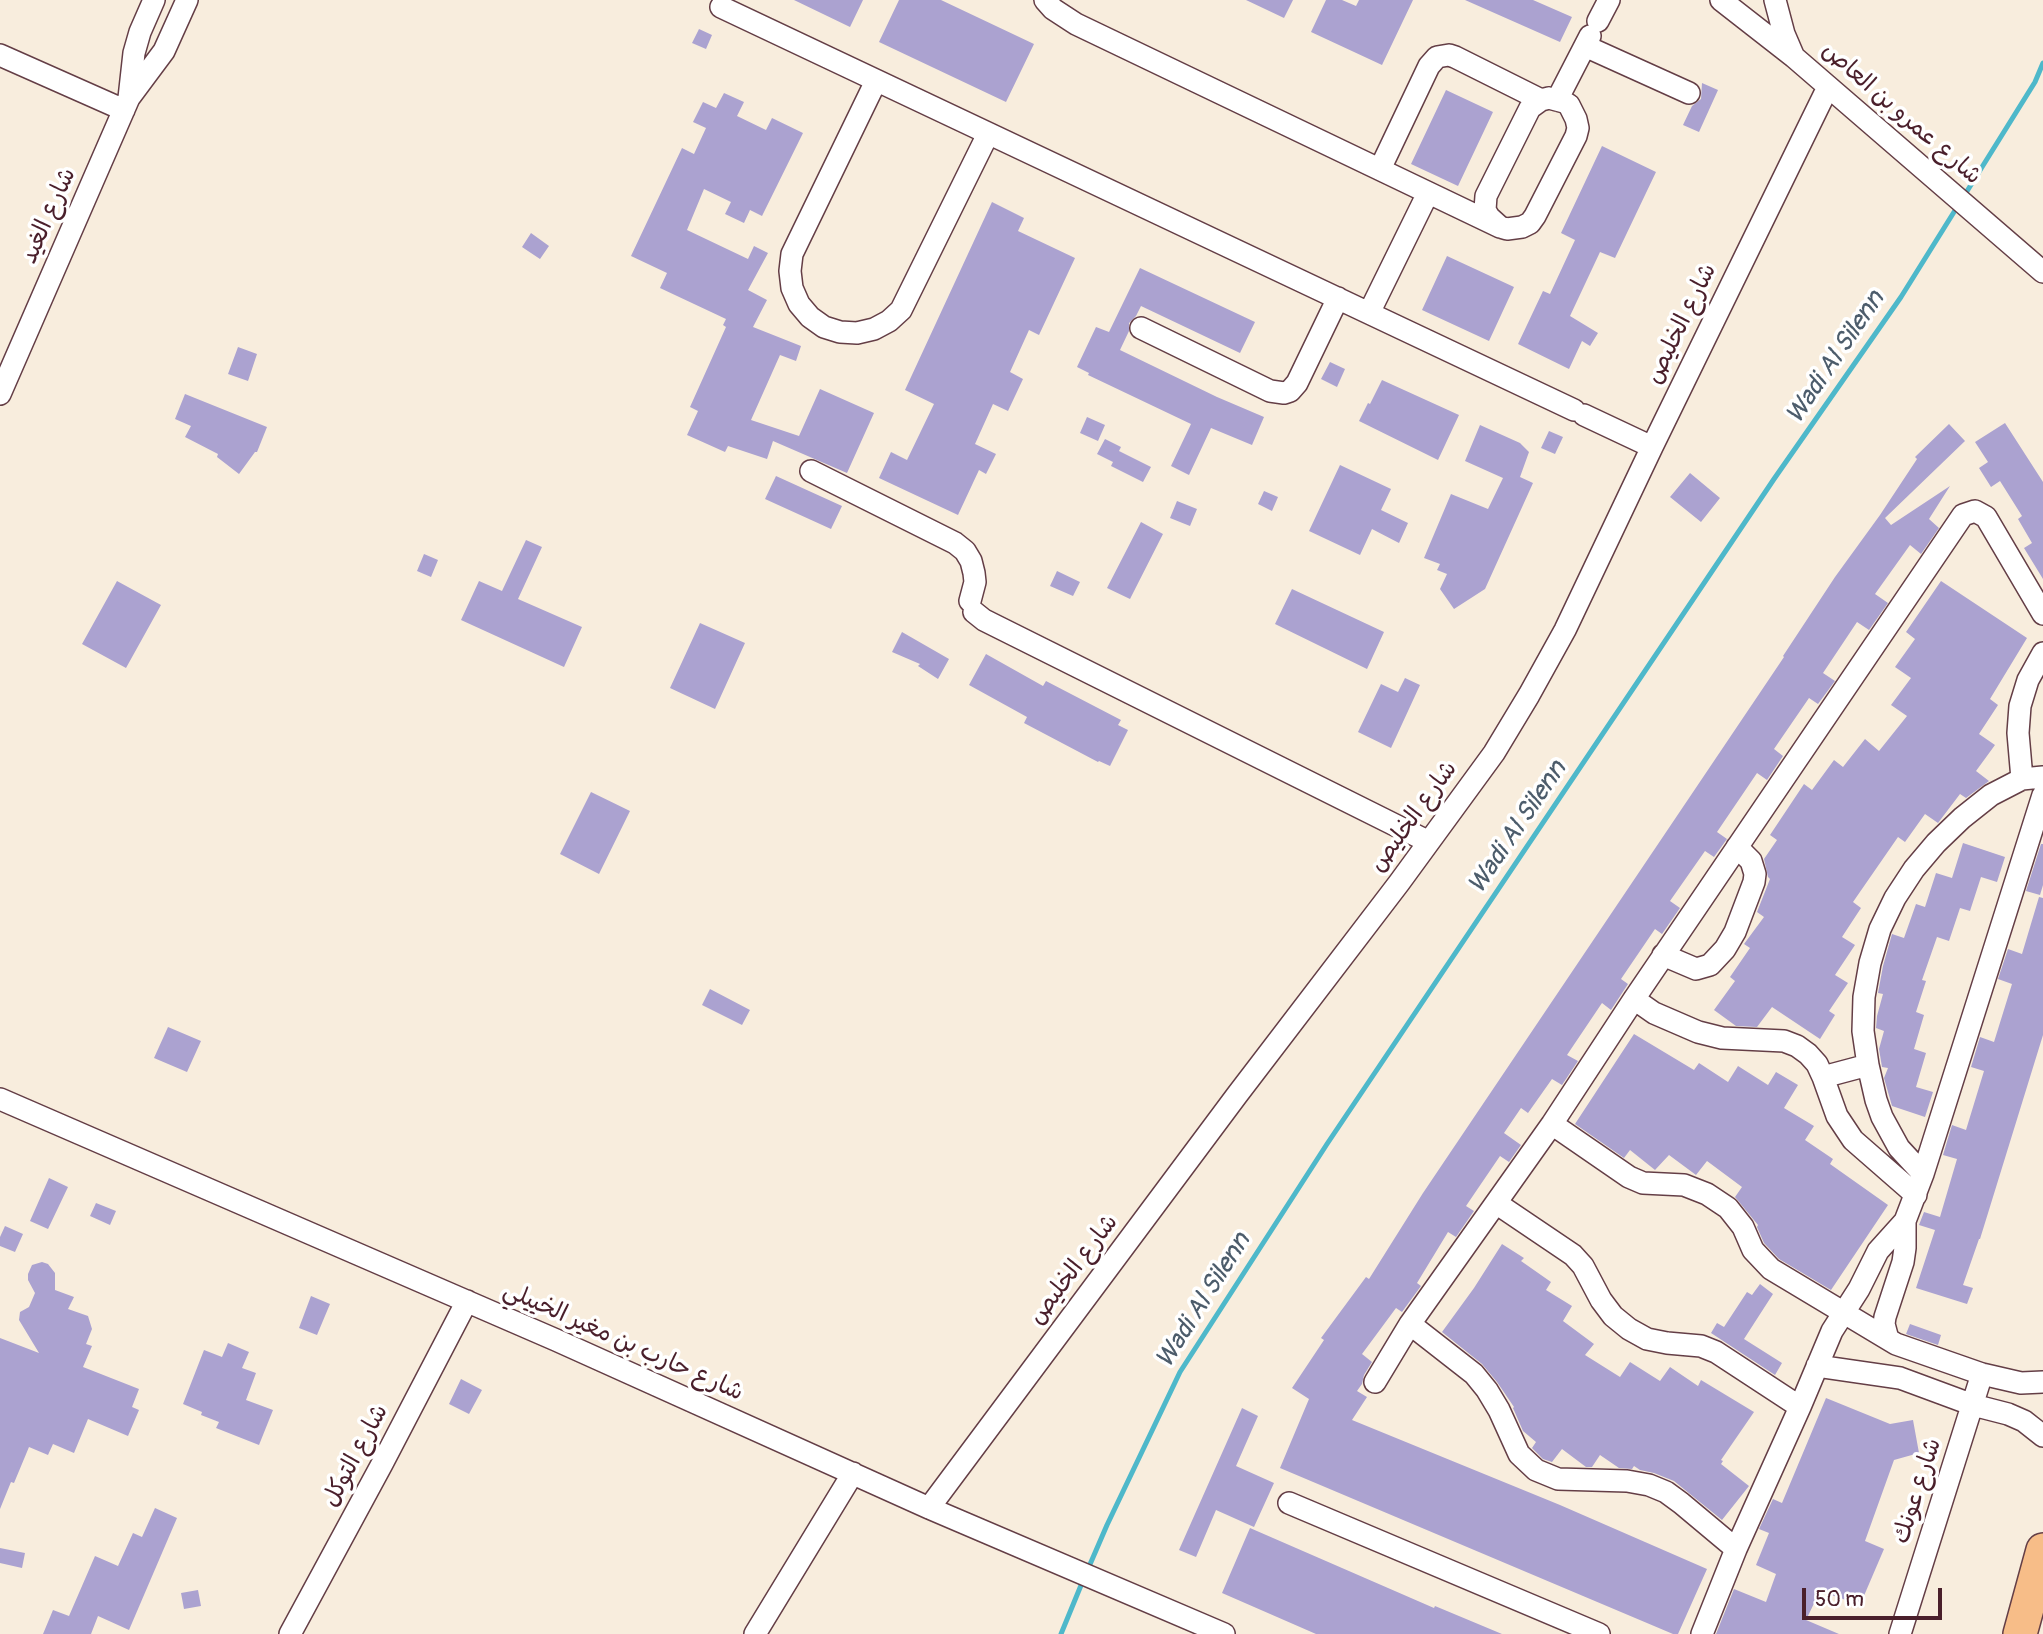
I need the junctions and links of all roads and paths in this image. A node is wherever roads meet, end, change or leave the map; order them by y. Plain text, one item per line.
1 (153, 0) edge
2 (187, 0) edge
3 (1045, 0) edge
4 (1609, 0) edge
5 (1721, 0) edge
6 (1775, 0) edge
7 (721, 7) dead end
8 (1746, 7) edge
9 (1591, 34) junction
10 (0, 55) edge
11 (1794, 57) junction
12 (876, 81) junction
13 (1828, 87) junction
14 (1689, 93) dead end
15 (1549, 100) junction
16 (126, 104) junction
17 (988, 134) junction
18 (1380, 169) junction
19 (1428, 193) junction
20 (1500, 227) junction
21 (2043, 272) edge
22 (1338, 298) junction
23 (1369, 313) junction
24 (1141, 328) dead end
25 (0, 394) edge
26 (1652, 447) junction
27 (811, 471) dead end
28 (2043, 614) edge
29 (2043, 653) edge
30 (2032, 778) edge
31 (2043, 795) edge
32 (1429, 842) junction
33 (1737, 847) junction
34 (1663, 955) junction
35 (1633, 999) junction
36 (1868, 1065) junction
37 (1824, 1077) junction
38 (0, 1099) edge
39 (1552, 1124) junction
40 (1923, 1174) junction
41 (1916, 1195) junction
42 (1496, 1203) junction
43 (1905, 1221) junction
44 (467, 1301) junction
45 (1842, 1313) junction
46 (1410, 1324) junction
47 (1892, 1342) junction
48 (1817, 1366) junction
49 (1886, 1374) junction
50 (1982, 1374) junction
51 (1375, 1382) dead end
52 (2043, 1382) edge
53 (1973, 1405) junction
54 (1800, 1407) junction
55 (2043, 1436) edge
56 (853, 1473) junction
57 (1289, 1503) dead end
58 (929, 1508) junction
59 (1736, 1549) junction
60 (2043, 1550) edge
61 (290, 1634) edge
62 (755, 1634) edge
63 (1224, 1634) edge
64 (1599, 1634) edge
65 (1702, 1634) edge
66 (1900, 1634) edge
67 (2020, 1634) edge

1 - 16 street, شارع الغيد
2 - 16 street, شارع الغيد
3 - 18 street
4 - 9 street
5 - 8 street, شارع عمرو بن العاص
6 - 11 street
7 - 12 street
8 - 11 street, شارع عمرو بن العاص
9 - 14 street
9 - 15 street
10 - 16 street
11 - 13 street, شارع عمرو بن العاص
12 - 17 street
12 - 17 street
13 - 21 street, شارع عمرو بن العاص
13 - 26 street, شارع الخليص
15 - 18 street
15 - 20 street
15 - 20 street
16 - 25 street, شارع الغيد
17 - 22 street
18 - 19 street
19 - 20 street
19 - 23 street
22 - 23 street
22 - 24 street
23 - 26 street
26 - 32 street, شارع الخليص
27 - 32 street
28 - 33 street
29 - 30 street
30 - 36 street
31 - 40 street
32 - 58 street, شارع الخليص
33 - 34 street
33 - 34 street
34 - 35 street
35 - 37 street
35 - 39 street
36 - 37 street
36 - 40 street
37 - 41 street
38 - 44 street, شارع حارب بن مغير الخييلي
39 - 42 street
39 - 45 street
40 - 41 street
41 - 43 street
42 - 46 street
42 - 54 street
43 - 45 street
43 - 47 street
44 - 56 street, شارع حارب بن مغير الخييلي
44 - 61 street, شارع التوكل
45 - 47 street
45 - 48 street
46 - 51 street
46 - 59 street
47 - 49 street
47 - 50 street
48 - 49 street
48 - 54 street
49 - 53 street
50 - 52 street
50 - 53 street, شارع عونك
53 - 55 street
53 - 66 street, شارع عونك
54 - 59 street
56 - 58 street, شارع حارب بن مغير الخييلي
56 - 62 street
57 - 64 street
58 - 63 street, شارع حارب بن مغير الخييلي
59 - 65 street
60 - 67 main road

